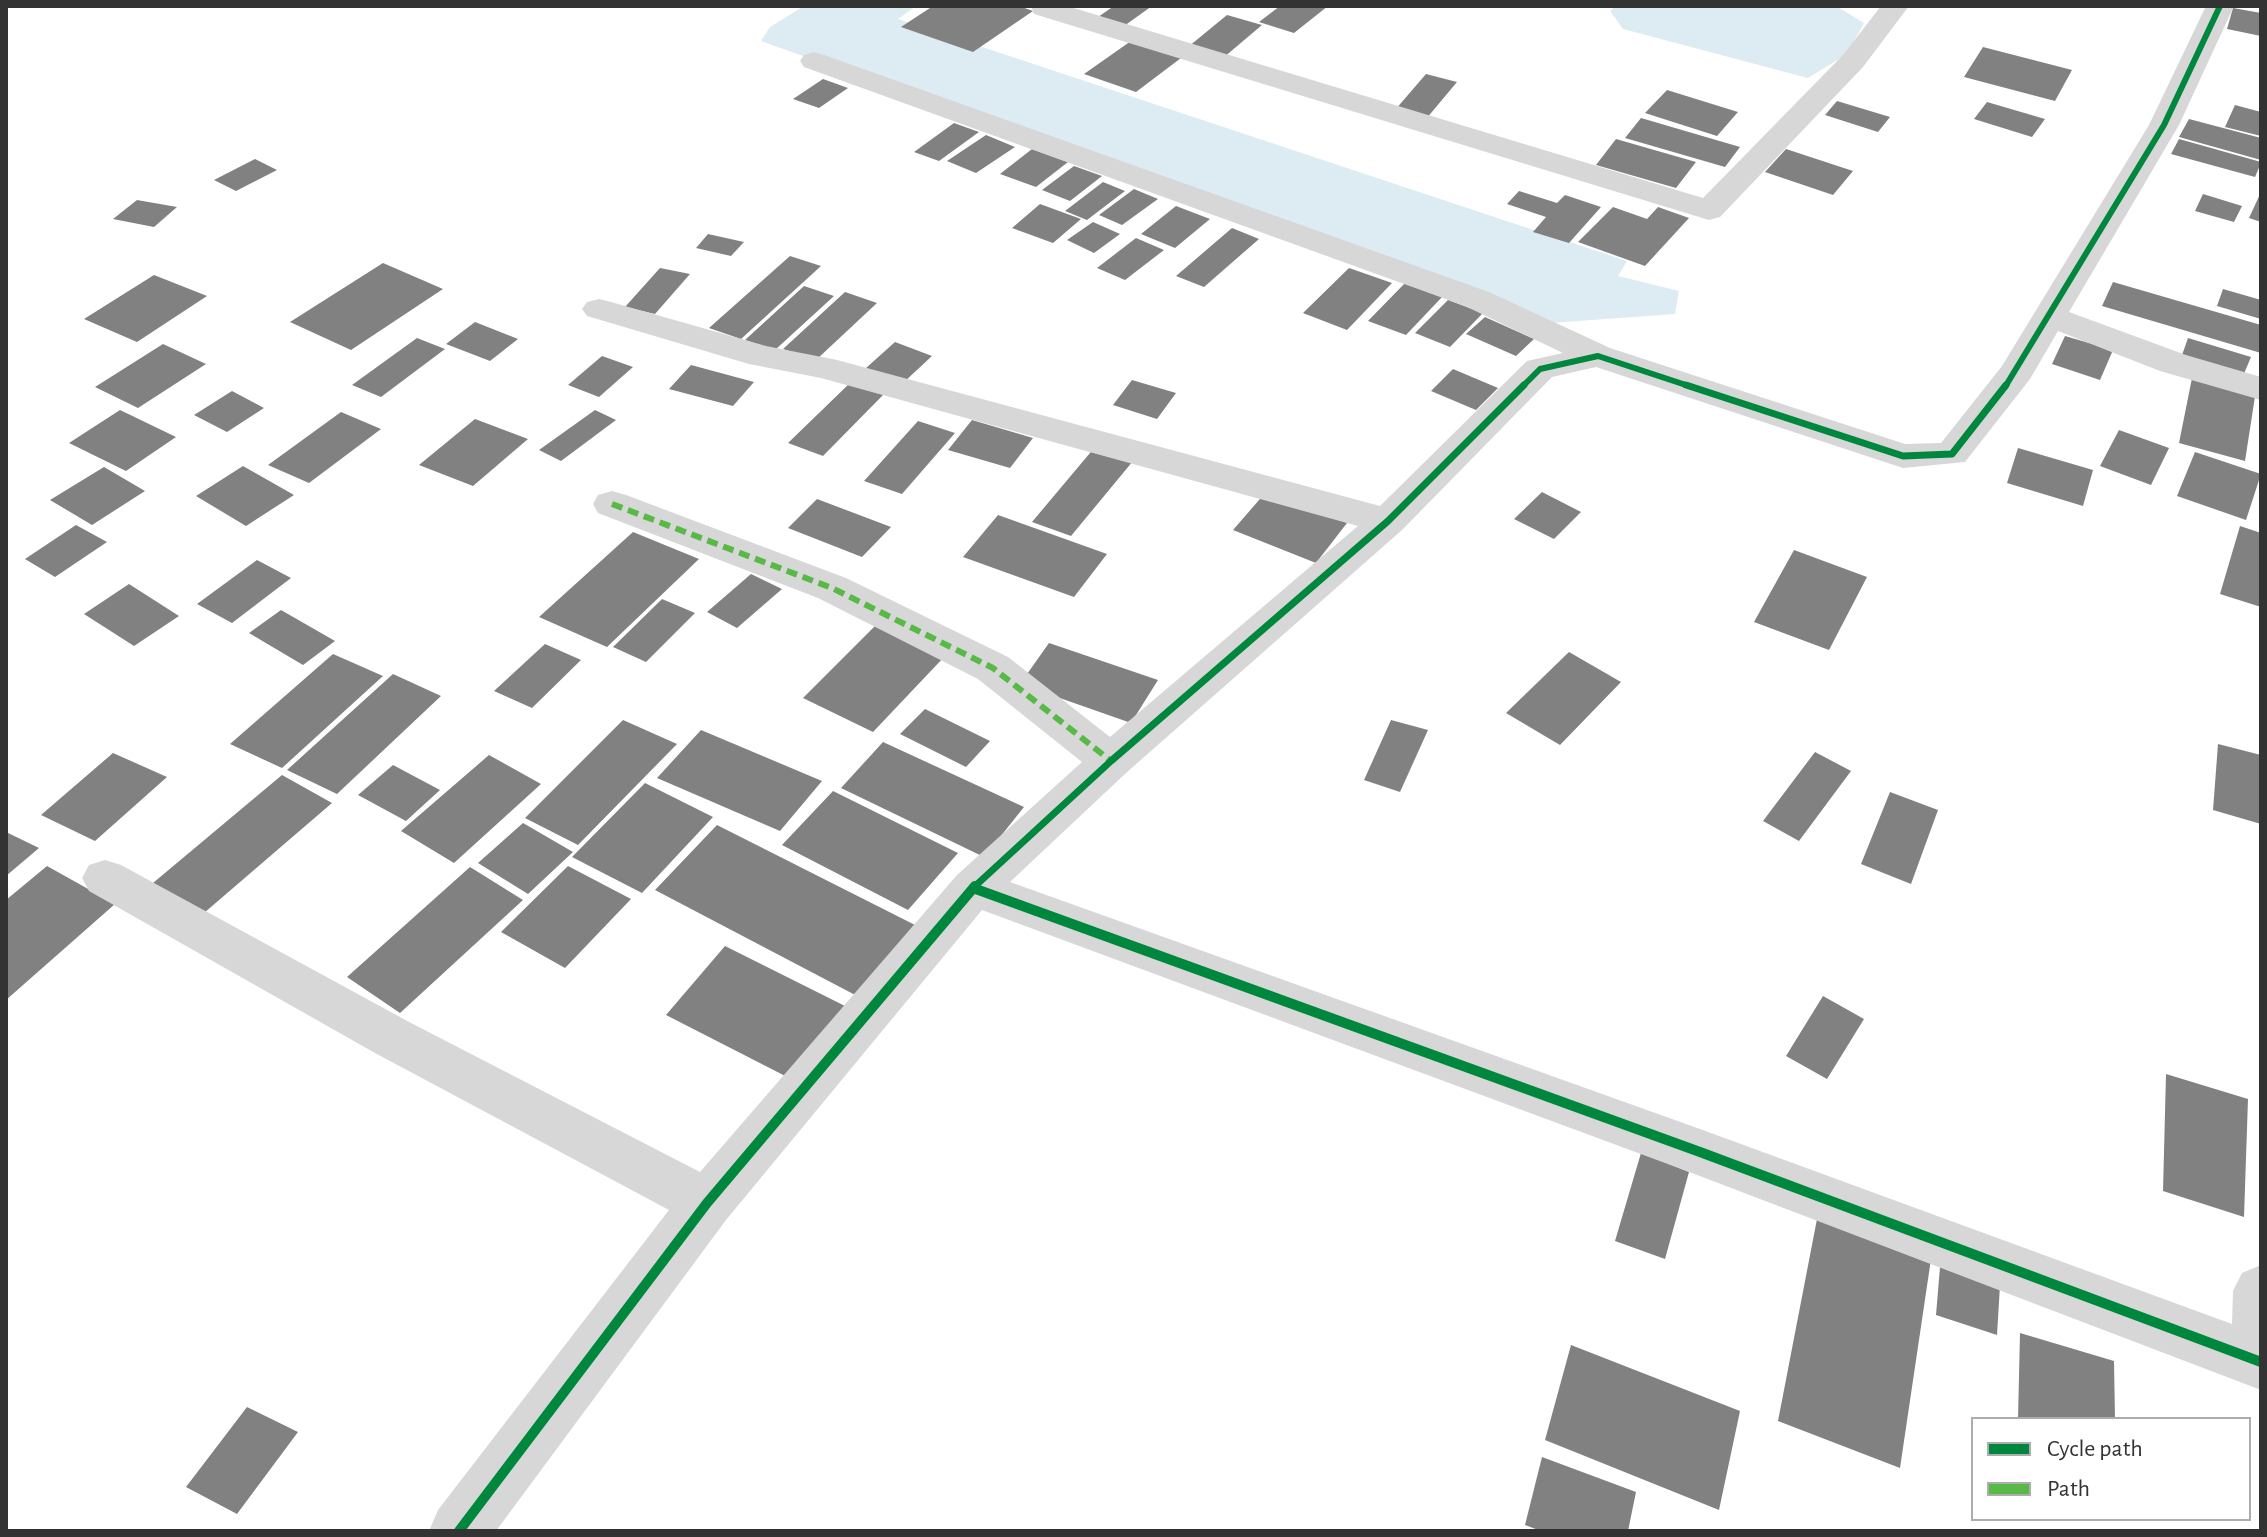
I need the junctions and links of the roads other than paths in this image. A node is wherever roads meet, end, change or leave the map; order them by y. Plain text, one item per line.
1 (1047, 6) edge
2 (1895, 6) edge
3 (2220, 6) edge
4 (814, 61) dead end
5 (599, 309) dead end
6 (2049, 316) junction
7 (1598, 356) junction
8 (2261, 389) edge
9 (612, 504) dead end
10 (1388, 521) junction
11 (1111, 761) junction
12 (105, 878) dead end
13 (973, 888) junction
14 (707, 1203) junction
15 (2261, 1291) edge
16 (2259, 1362) edge
17 (459, 1531) edge

1 - 2 street
3 - 6 street
4 - 7 street
5 - 10 street
6 - 7 street
6 - 8 street
7 - 10 street
9 - 11 street
10 - 11 street
11 - 13 street
12 - 14 street
13 - 14 street
13 - 16 street
14 - 17 street
15 - 16 street

